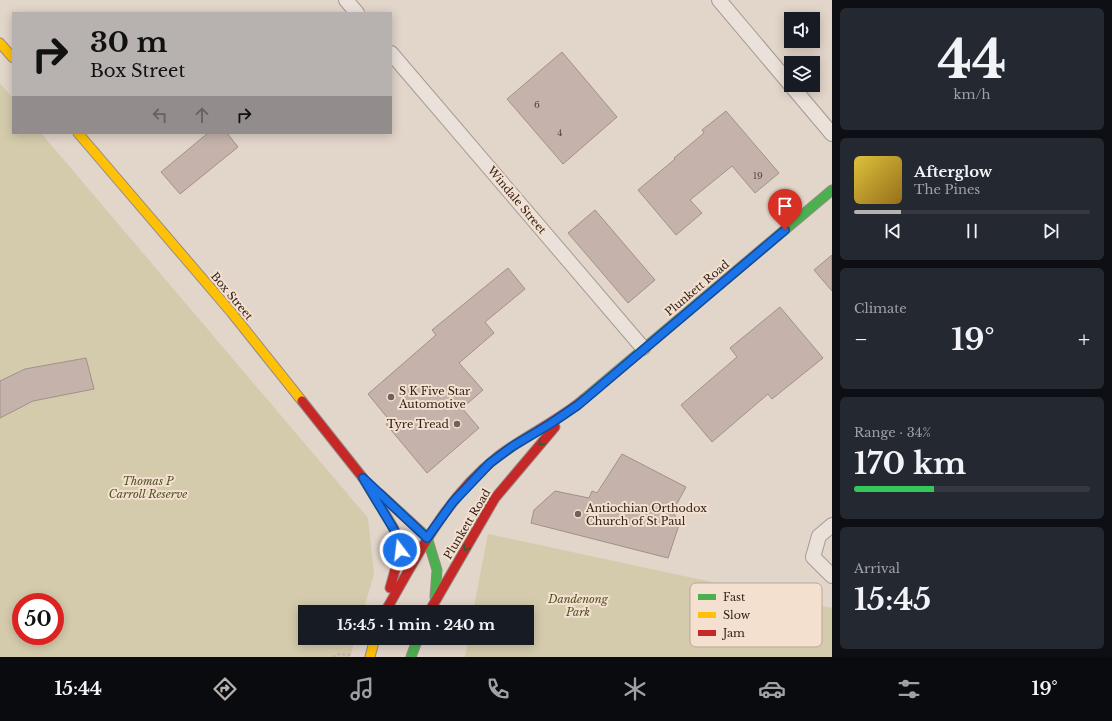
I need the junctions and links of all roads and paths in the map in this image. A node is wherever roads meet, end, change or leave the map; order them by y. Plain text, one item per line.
1 (346, 0) edge
2 (719, 0) edge
3 (356, 12) edge
4 (0, 43) edge
5 (392, 54) edge
6 (12, 57) edge
7 (79, 134) edge
8 (832, 134) edge
9 (832, 190) edge
10 (643, 348) junction
11 (578, 405) junction
12 (363, 478) junction
13 (832, 525) edge
14 (427, 538) junction
15 (832, 576) edge
16 (386, 605) edge
17 (388, 605) edge
18 (431, 605) edge
19 (432, 605) edge
20 (373, 645) edge
21 (415, 645) edge
22 (358, 655) dead end
23 (333, 657) edge
24 (370, 657) edge
25 (411, 657) edge

1 - 3 street
2 - 8 street
4 - 6 main road
5 - 10 street, Windale Street
7 - 12 main road, Box Street
9 - 10 main road, Plunkett Road
10 - 11 main road, Plunkett Road
11 - 14 main road, Plunkett Road
11 -> 19 main road, Plunkett Road
12 - 14 main road, Box Street
12 - 16 main road, Box Street
13 - 15 street
14 - 17 main road, Plunkett Road
14 - 18 main road, Box Street
20 - 24 main road
21 - 25 main road
22 - 23 path

